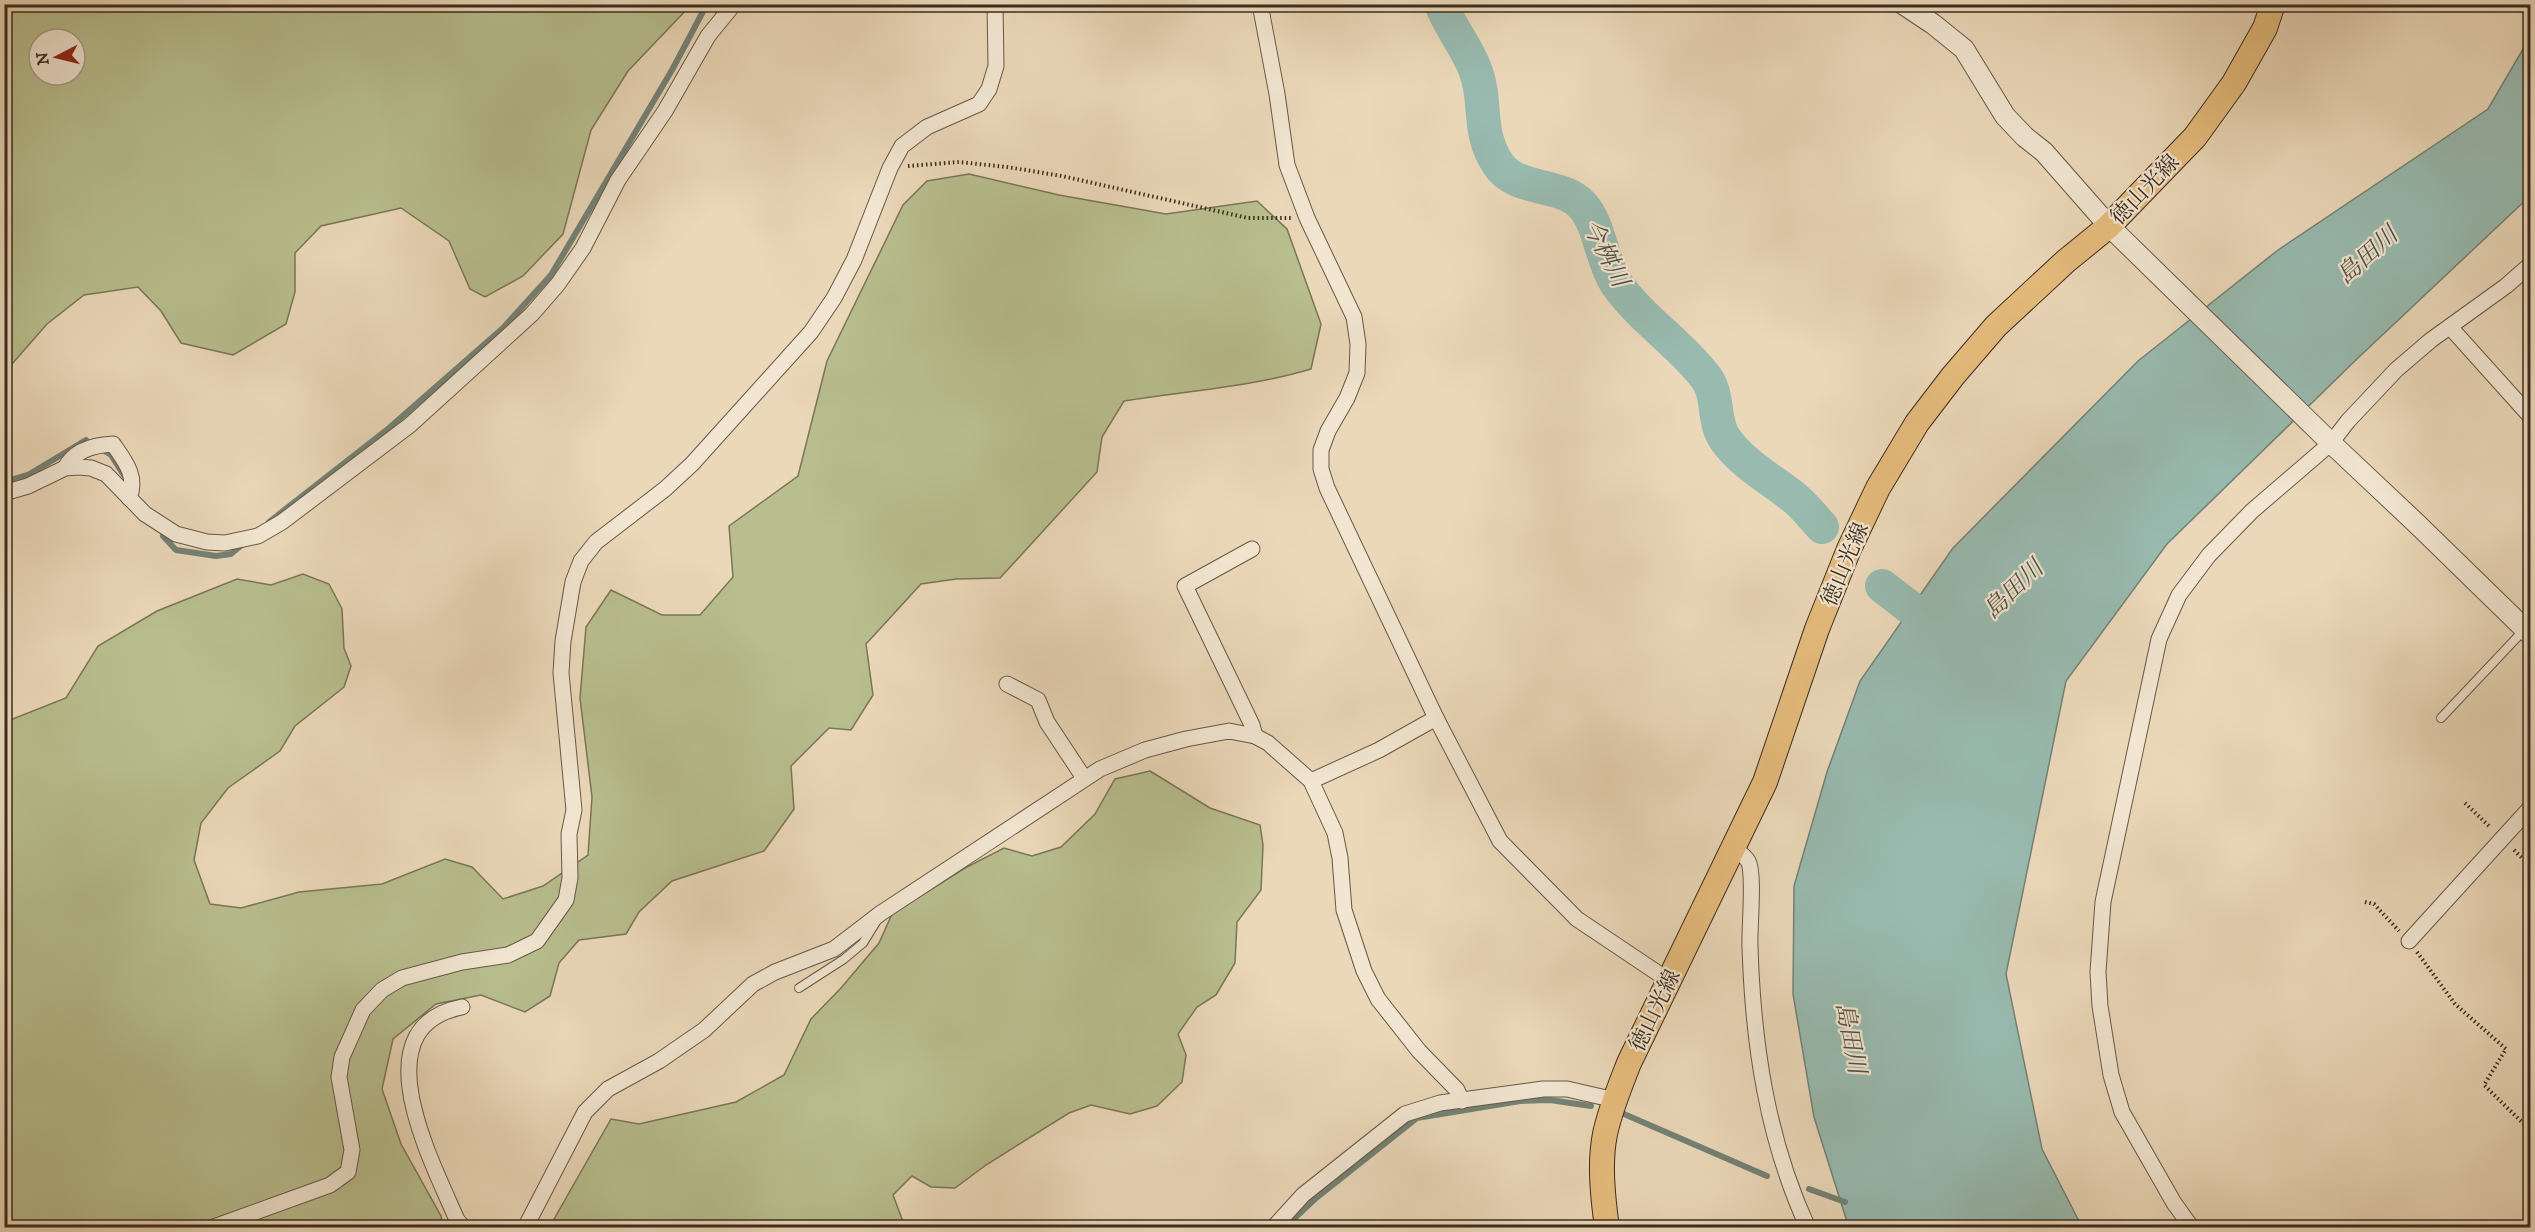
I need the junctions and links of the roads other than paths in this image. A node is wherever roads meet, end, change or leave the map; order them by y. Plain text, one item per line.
1 (734, 4) edge
2 (995, 4) edge
3 (1260, 4) edge
4 (1903, 4) edge
5 (2273, 4) edge
6 (2116, 233) junction
7 (2530, 265) edge
8 (2450, 327) junction
9 (2530, 416) edge
10 (2331, 443) junction
11 (65, 468) junction
12 (4, 493) edge
13 (129, 498) junction
14 (1252, 549) dead end
15 (2528, 632) edge
16 (1007, 684) dead end
17 (1436, 718) junction
18 (2441, 718) dead end
19 (1255, 736) junction
20 (1084, 778) junction
21 (1311, 781) junction
22 (2530, 808) edge
23 (1735, 848) junction
24 (881, 913) junction
25 (2409, 941) road end
26 (1668, 980) junction
27 (799, 988) dead end
28 (462, 1007) dead end
29 (1615, 1100) junction
30 (1462, 1101) junction
31 (211, 1227) edge
32 (464, 1227) edge
33 (525, 1227) edge
34 (1274, 1227) edge
35 (1607, 1227) edge
36 (1808, 1227) edge
37 (2192, 1227) edge

1 - 13 street
2 - 31 street
3 - 17 street
4 - 6 street
5 - 6 main road, 徳山光線
6 - 10 street
6 - 23 main road, 徳山光線
7 - 8 street
8 - 9 street
8 - 10 street
10 - 15 street
10 - 37 street
11 - 12 street
11 - 13 street
11 - 13 street
14 - 19 street
15 - 18 lane
16 - 20 street
17 - 21 street
17 - 26 street
19 - 20 street
19 - 21 street
20 - 24 street
21 - 30 street
22 - 25 street
23 - 26 main road, 徳山光線
23 - 36 street
24 - 27 lane
24 - 33 street
26 - 29 main road, 徳山光線
28 - 32 street
29 - 30 street
29 - 35 main road, 徳山光線
30 - 34 street

